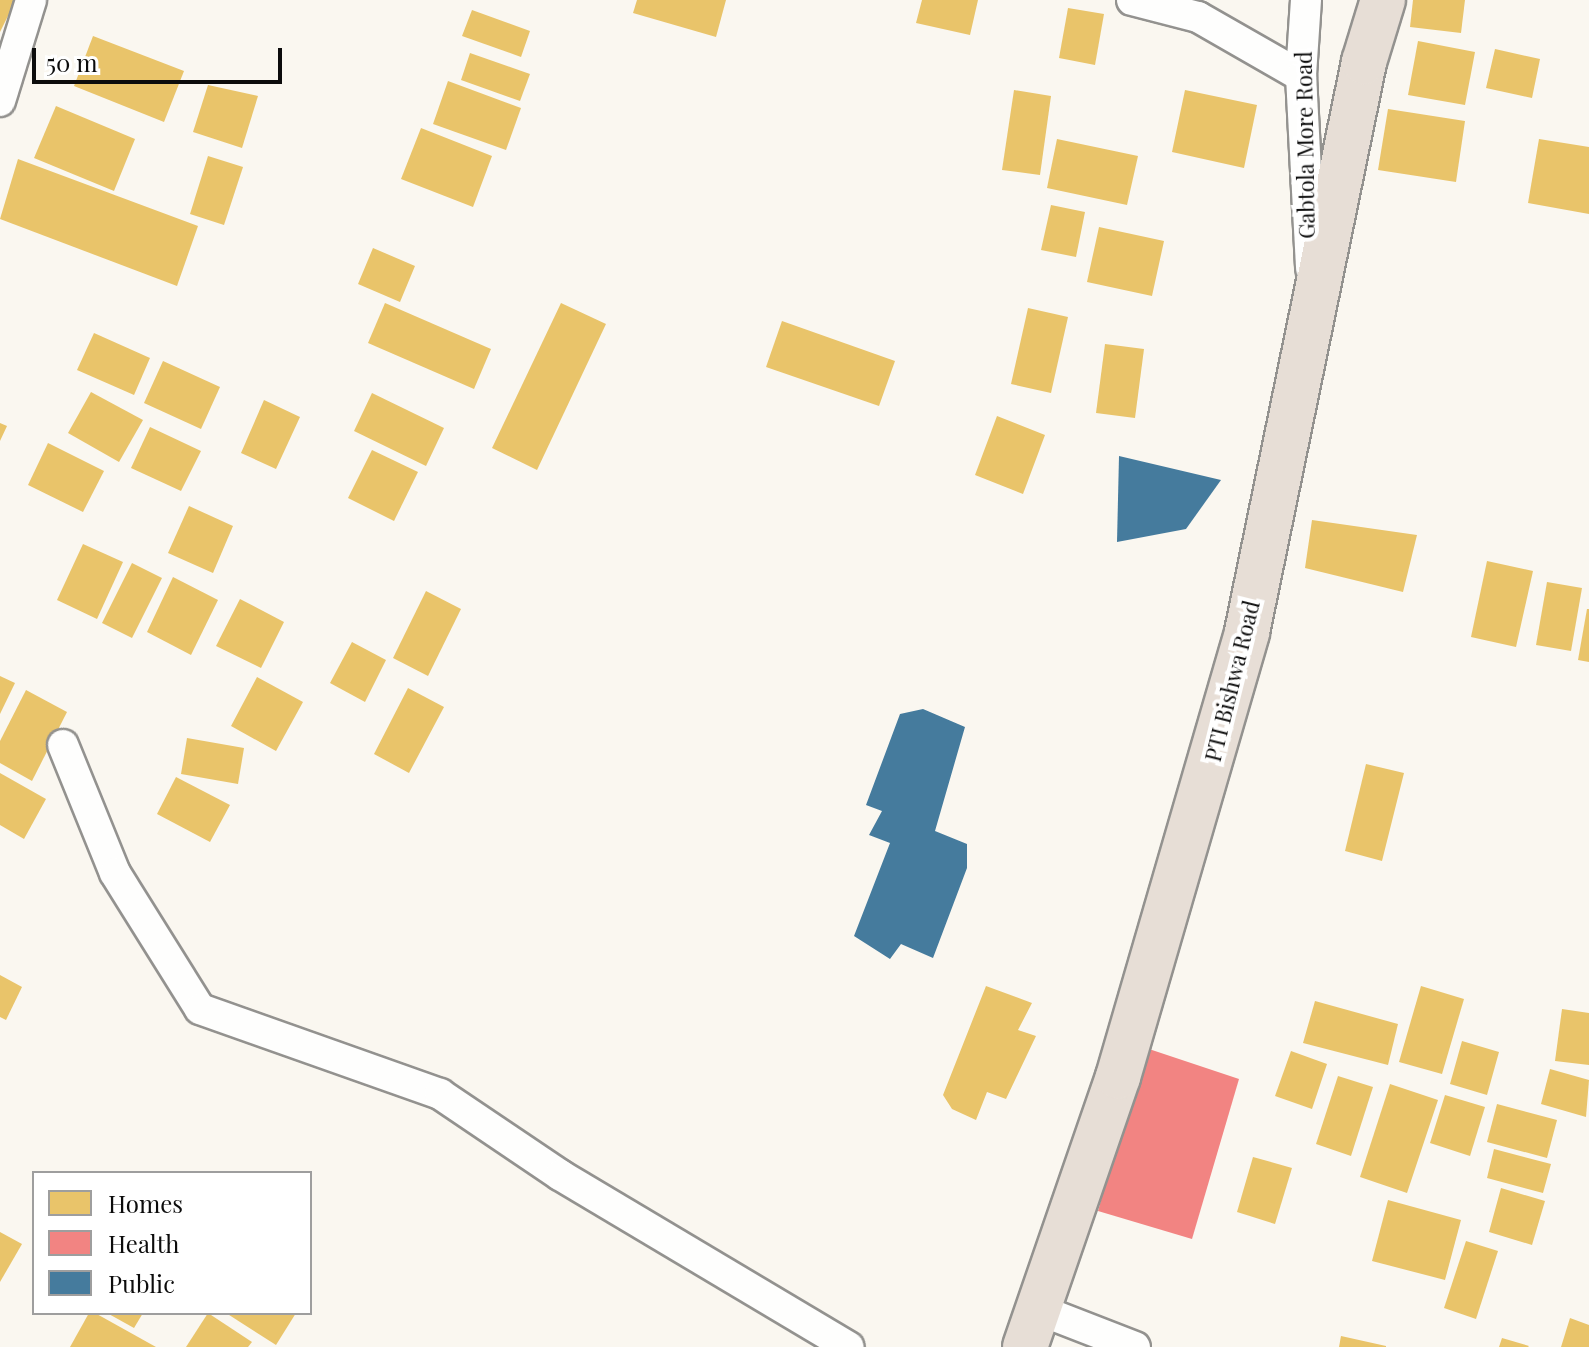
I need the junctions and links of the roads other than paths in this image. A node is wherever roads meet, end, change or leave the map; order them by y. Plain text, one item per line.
1 (31, 0) edge
2 (1132, 0) edge
3 (1306, 0) edge
4 (1383, 0) edge
5 (1301, 76) junction
6 (0, 101) edge
7 (1317, 288) junction
8 (63, 745) dead end
9 (1031, 1328) edge
10 (849, 1347) edge
11 (1135, 1347) edge

1 - 6 street
2 - 5 street
3 - 5 street, Gabtola More Road
4 - 7 highway, PTI Bishwa Road
5 - 7 street, Gabtola More Road
7 - 9 highway, PTI Bishwa Road
8 - 10 street
9 - 11 street

